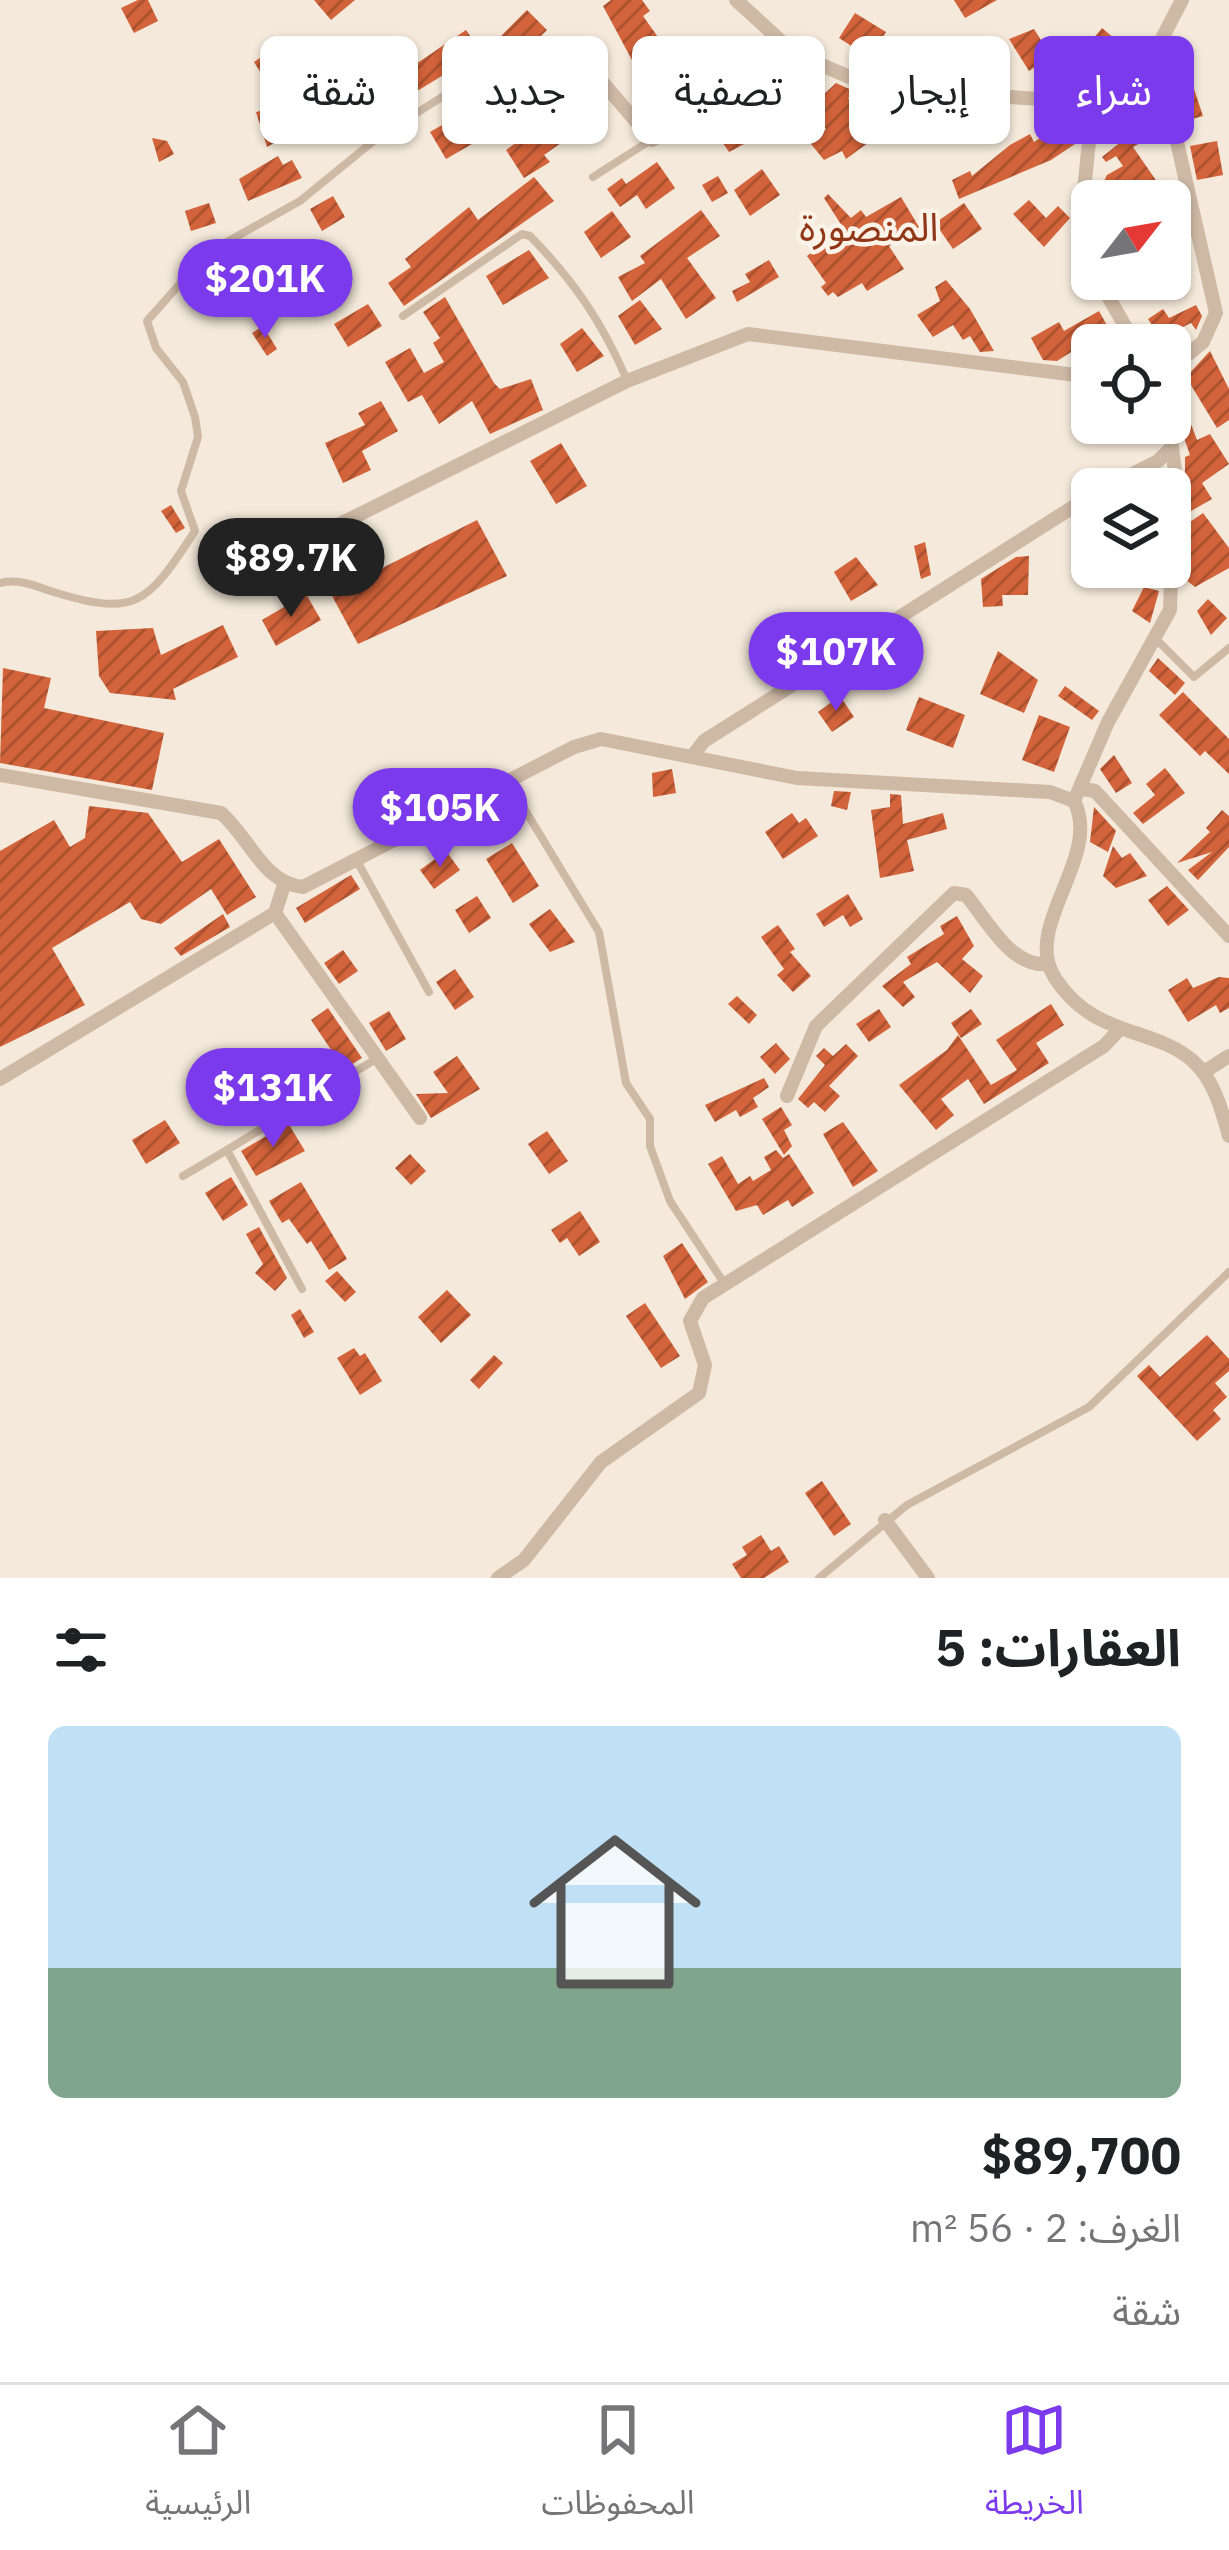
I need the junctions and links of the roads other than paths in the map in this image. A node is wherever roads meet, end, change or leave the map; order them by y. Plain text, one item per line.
1 (736, 0) edge
2 (1182, 0) edge
3 (775, 36) edge
4 (1163, 36) edge
5 (825, 66) edge
6 (608, 89) edge
7 (442, 97) edge
8 (1034, 99) edge
9 (632, 117) edge
10 (646, 144) edge
11 (1089, 144) edge
12 (1177, 144) edge
13 (593, 177) dead end
14 (1085, 180) edge
15 (404, 316) dead end
16 (1191, 351) edge
17 (1071, 374) edge
18 (627, 382) junction
19 (1171, 444) edge
20 (1171, 448) junction
21 (1144, 468) edge
22 (1071, 508) edge
23 (302, 544) dead end
24 (0, 583) edge
25 (1157, 640) junction
26 (1229, 648) edge
27 (694, 754) junction
28 (0, 775) edge
29 (507, 782) junction
30 (1078, 795) junction
31 (356, 860) junction
32 (284, 885) junction
33 (275, 913) junction
34 (1229, 936) edge
35 (1048, 964) junction
36 (429, 992) dead end
37 (1118, 1031) junction
38 (1229, 1057) edge
39 (378, 1058) junction
40 (1204, 1072) junction
41 (0, 1079) edge
42 (787, 1096) dead end
43 (419, 1118) dead end
44 (1229, 1136) edge
45 (227, 1150) junction
46 (183, 1176) dead end
47 (1229, 1272) edge
48 (725, 1284) junction
49 (302, 1289) dead end
50 (885, 1520) junction
51 (498, 1578) edge
52 (819, 1578) edge
53 (928, 1578) edge

1 - 3 street
2 - 4 street
5 - 8 street
6 - 9 street
7 - 24 lane
10 - 13 lane
11 - 14 street
12 - 16 street
15 - 18 lane
17 - 18 street
18 - 23 street
19 - 20 street
20 - 21 street
20 - 25 street
22 - 27 street
25 - 26 lane
25 - 30 street
27 - 29 street
27 - 30 street
28 - 32 street
29 - 31 street
29 - 48 lane
30 - 34 street
30 - 35 street
31 - 32 street
31 - 36 lane
32 - 33 street
33 - 39 street
33 - 41 street
35 - 37 street
35 - 42 street
37 - 40 street
37 - 48 street
38 - 40 street
39 - 43 street
39 - 45 lane
40 - 44 street
45 - 46 lane
45 - 49 lane
47 - 50 lane
48 - 51 street
50 - 52 lane
50 - 53 street

